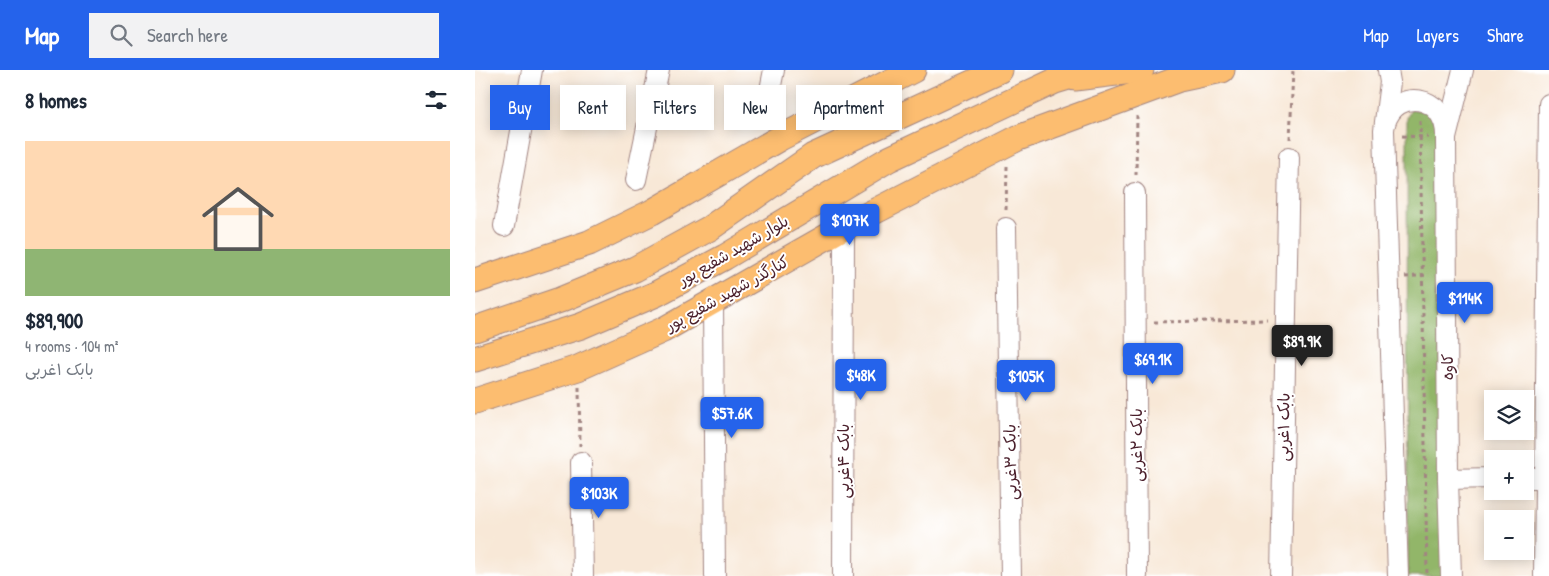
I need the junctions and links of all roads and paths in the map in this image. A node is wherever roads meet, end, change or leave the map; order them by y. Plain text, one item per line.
1 (532, 70) edge
2 (659, 70) edge
3 (774, 70) edge
4 (913, 70) edge
5 (965, 70) edge
6 (1000, 70) edge
7 (1091, 70) edge
8 (1141, 70) edge
9 (1222, 70) edge
10 (1293, 70) edge
11 (1388, 70) edge
12 (1463, 70) edge
13 (1055, 81) junction
14 (771, 85) edge
15 (1138, 96) junction
16 (1419, 100) junction
17 (1549, 104) edge
18 (863, 133) junction
19 (1384, 133) junction
20 (1420, 137) junction
21 (1447, 138) junction
22 (1008, 143) junction
23 (1289, 157) joint
24 (636, 180) dead end
25 (1135, 193) joint
26 (503, 226) dead end
27 (844, 227) junction
28 (1006, 228) joint
29 (1447, 274) junction
30 (1422, 276) junction
31 (1389, 278) junction
32 (475, 281) edge
33 (713, 301) junction
34 (1285, 319) junction
35 (1135, 322) junction
36 (475, 329) edge
37 (475, 359) edge
38 (578, 368) junction
39 (475, 401) edge
40 (581, 462) joint
41 (1484, 478) edge
42 (1534, 478) edge
43 (1547, 478) edge
44 (1448, 479) junction
45 (583, 576) edge
46 (715, 576) edge
47 (843, 576) edge
48 (1011, 576) edge
49 (1137, 576) edge
50 (1281, 576) edge
51 (1398, 576) edge
52 (1427, 576) edge
53 (1451, 576) edge
54 (1544, 576) edge

1 - 26 street
2 - 24 street
3 - 14 street
4 - 32 main road
5 - 18 main road
6 - 18 main road, بلوار شهید شفیع پور
7 - 13 main road, بلوار شهید شفیع پور
8 - 13 main road
9 - 15 main road, کنارگذر شهید شفیع پور
10 - 23 path
11 - 19 street
12 - 21 street, کاوه
13 - 37 main road, بلوار شهید شفیع پور
15 - 22 main road, کنارگذر شهید شفیع پور
15 - 25 path
16 - 19 street
16 - 20 path
16 - 21 street
17 - 43 street
18 - 36 main road, بلوار شهید شفیع پور
19 - 20 path
19 - 31 street
20 - 21 path
20 - 30 path
21 - 29 street, کاوه
22 - 27 main road, کنارگذر شهید شفیع پور
22 - 28 path
23 - 34 street, بابک ۱غربی
25 - 35 street, بابک ۲غربی
27 - 33 main road, کنارگذر شهید شفیع پور
27 - 47 street, بابک ۴غربی
28 - 48 street, بابک ۳غربی
29 - 30 path
29 - 44 street, کاوه
30 - 31 path
30 - 52 path
31 - 51 street
33 - 38 main road, کنارگذر شهید شفیع پور
33 - 46 street
34 - 35 path
34 - 50 street, بابک ۱غربی
35 - 49 street, بابک ۲غربی
38 - 39 main road, کنارگذر شهید شفیع پور
38 - 40 path
40 - 45 street
41 - 44 street
42 - 43 street
43 - 54 street
44 - 53 street, کاوه

